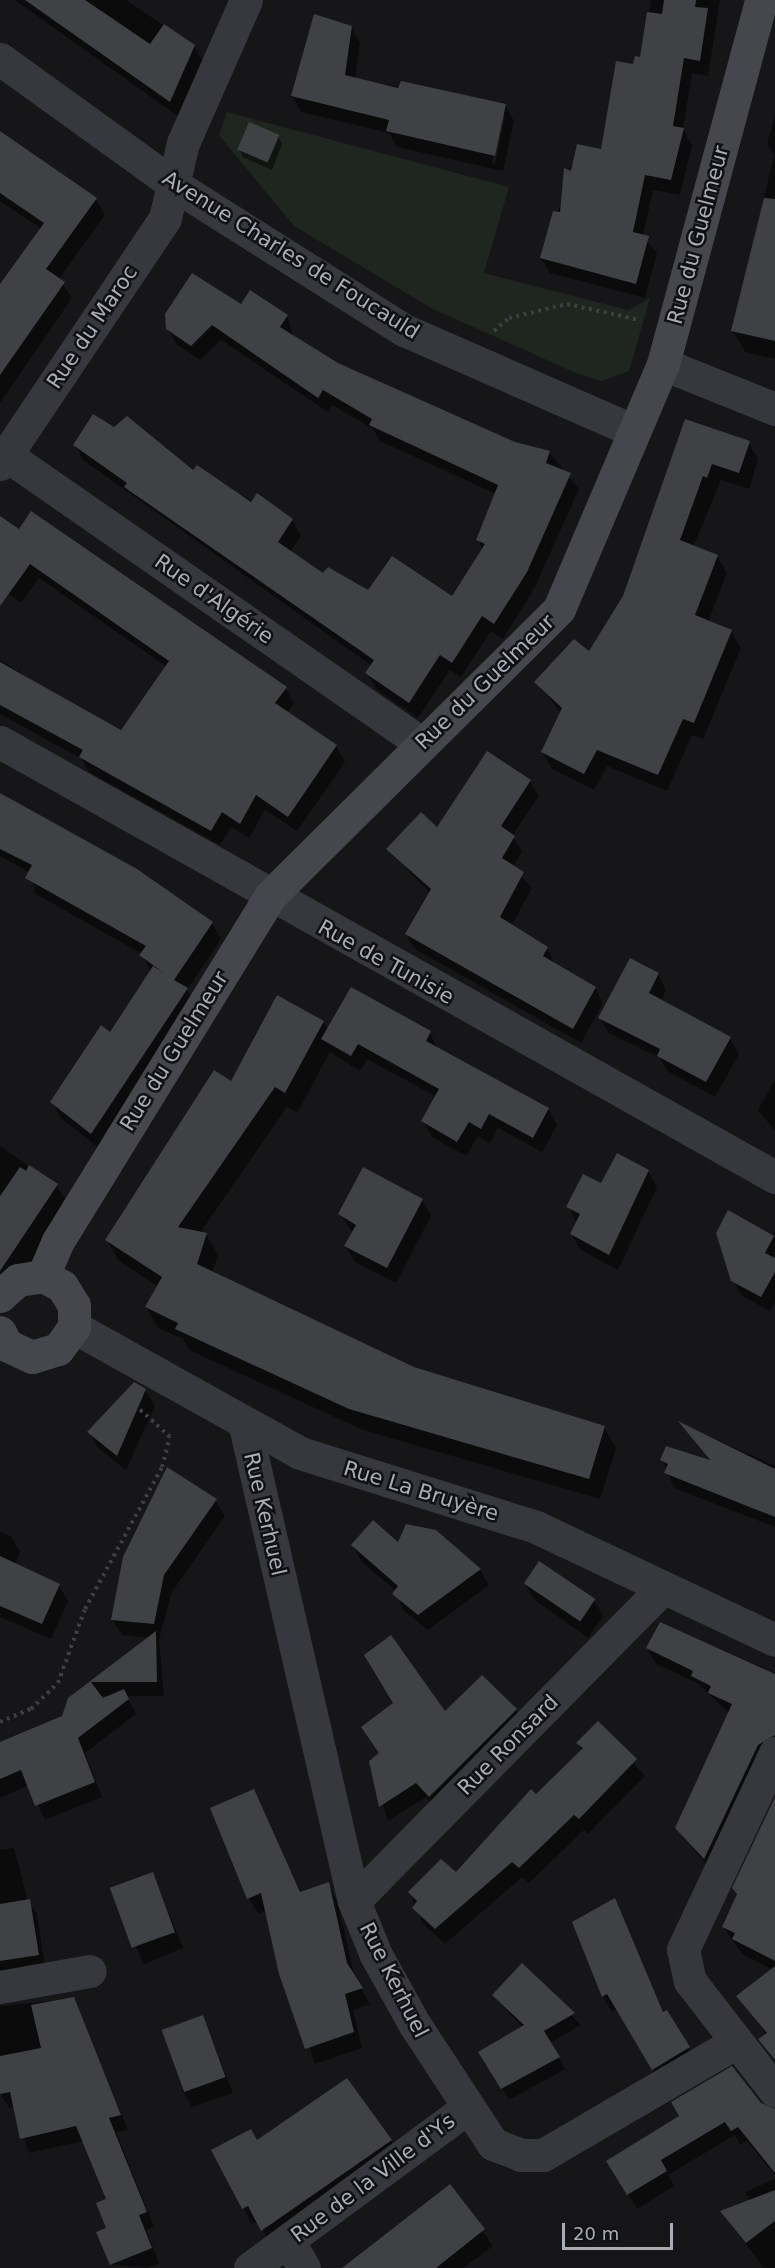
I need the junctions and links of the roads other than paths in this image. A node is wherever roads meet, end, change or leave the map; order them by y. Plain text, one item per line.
1 (246, 0) edge
2 (761, 0) edge
3 (0, 59) edge
4 (176, 186) junction
5 (663, 364) junction
6 (775, 409) edge
7 (634, 431) junction
8 (3, 459) edge
9 (0, 742) edge
10 (421, 743) junction
11 (270, 896) junction
12 (775, 1177) edge
13 (42, 1276) junction
14 (0, 1296) edge
15 (74, 1327) junction
16 (2, 1344) edge
17 (245, 1426) junction
18 (662, 1589) junction
19 (775, 1640) edge
20 (775, 1753) edge
21 (354, 1901) junction
22 (90, 1971) dead end
23 (0, 1987) edge
24 (736, 2042) junction
25 (775, 2091) edge
26 (466, 2109) junction
27 (296, 2255) edge
28 (250, 2268) edge

1 - 4 street, Rue du Maroc
2 - 5 street, Rue du Guelmeur
3 - 4 street, Avenue Charles de Foucauld
4 - 7 street, Avenue Charles de Foucauld
4 - 8 street, Rue du Maroc
5 - 6 street
5 - 7 street, Rue du Guelmeur
7 - 10 street, Rue du Guelmeur
8 - 10 street, Rue d'Algérie
9 - 11 street, Rue de Tunisie
10 - 11 street, Rue du Guelmeur
11 - 12 street, Rue de Tunisie
11 - 13 street, Rue du Guelmeur
13 - 14 street
13 - 15 street
15 - 16 street
15 - 17 street, Rue La Bruyère
17 - 18 street, Rue La Bruyère
17 - 21 street, Rue Kerhuel
18 - 19 street, Rue La Bruyère
18 - 21 street, Rue Ronsard
20 - 24 street
21 - 26 street, Rue Kerhuel
22 - 23 street
24 - 25 street
24 - 26 street, Rue Kerhuel
26 - 27 street, Rue de la Ville d'Ys
27 - 28 street, Rue de la Ville d'Ys

